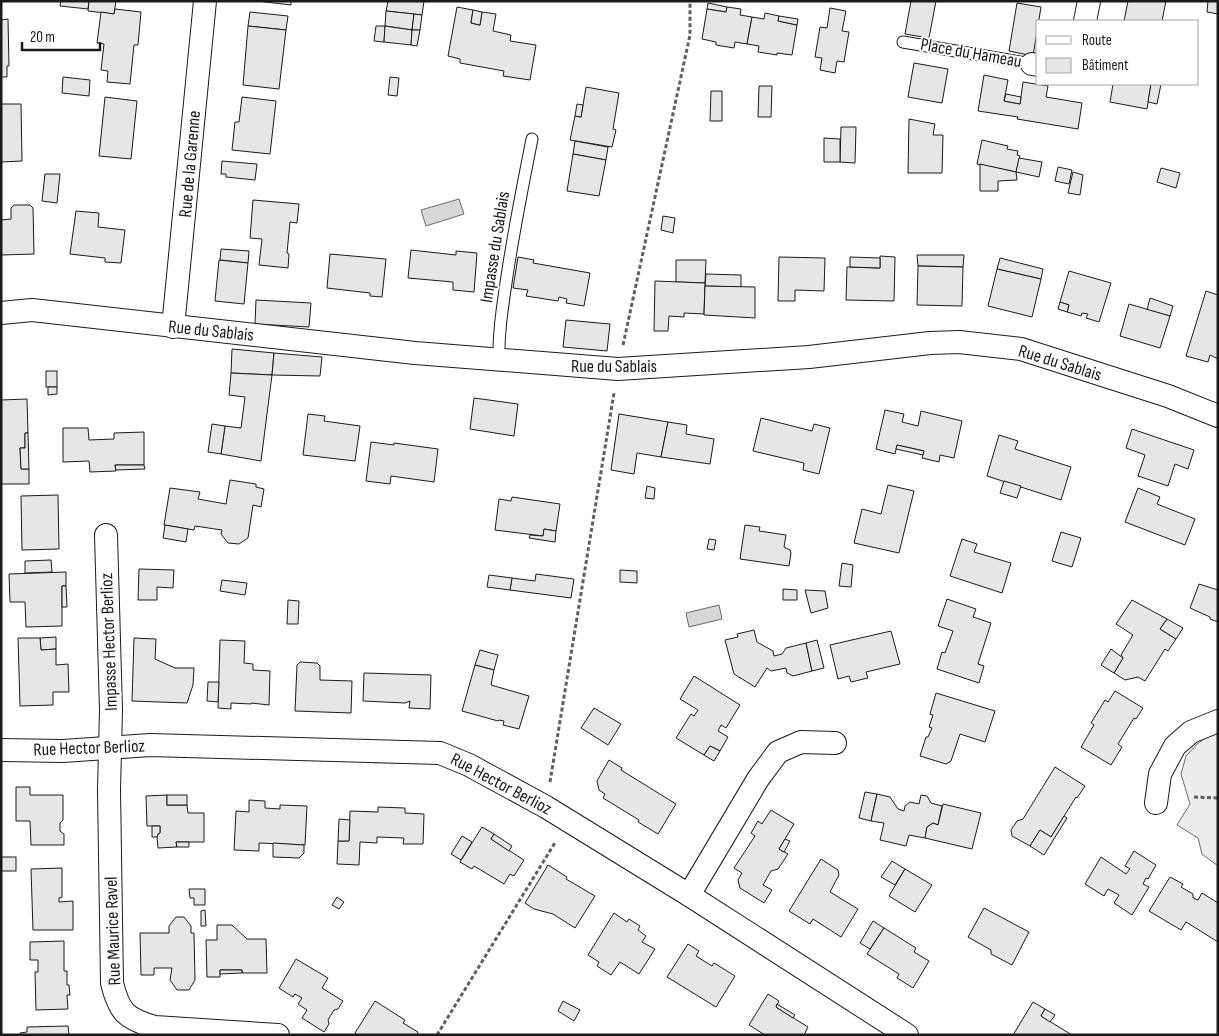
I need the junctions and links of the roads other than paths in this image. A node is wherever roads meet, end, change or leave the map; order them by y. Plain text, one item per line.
1 (205, 1) edge
2 (1089, 1) edge
3 (1085, 20) edge
4 (904, 42) dead end
5 (1035, 64) edge
6 (532, 138) dead end
7 (1, 313) edge
8 (173, 327) junction
9 (499, 361) junction
10 (1218, 416) edge
11 (106, 535) dead end
12 (1218, 721) edge
13 (835, 743) dead end
14 (111, 749) junction
15 (1, 750) edge
16 (1156, 803) dead end
17 (689, 895) junction
18 (278, 1035) edge
19 (908, 1035) edge

1 - 8 street, Rue de la Garenne
2 - 3 street
4 - 5 lane, Place du Hameau
6 - 9 lane, Impasse du Sablais
7 - 8 street, Rue du Sablais
8 - 9 street, Rue du Sablais
9 - 10 street, Rue du Sablais
11 - 14 street, Impasse Hector Berlioz
12 - 16 street
13 - 17 street
14 - 15 street, Rue Hector Berlioz
14 - 17 street, Rue Hector Berlioz
14 - 18 street, Rue Maurice Ravel
17 - 19 street, Rue Hector Berlioz

